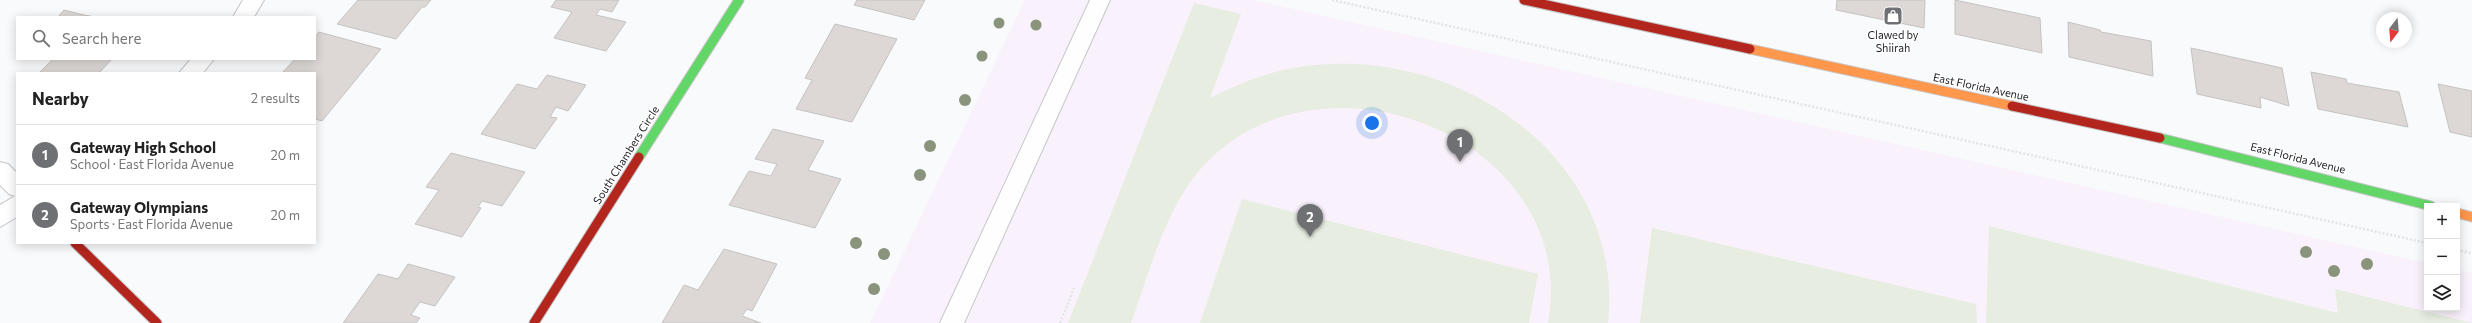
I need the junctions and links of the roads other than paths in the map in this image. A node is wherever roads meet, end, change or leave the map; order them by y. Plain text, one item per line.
1 (254, 0) edge
2 (739, 0) edge
3 (1100, 0) edge
4 (1524, 0) edge
5 (244, 16) edge
6 (203, 60) edge
7 (191, 72) edge
8 (0, 171) edge
9 (16, 186) edge
10 (2424, 204) edge
11 (16, 205) edge
12 (2460, 214) edge
13 (0, 216) edge
14 (2472, 217) edge
15 (76, 244) edge
16 (157, 323) edge
17 (534, 323) edge
18 (952, 323) edge

1 - 5 street
2 - 17 street, South Chambers Circle
3 - 18 street
4 - 10 street, East Florida Avenue
6 - 7 street
8 - 9 street
11 - 13 street
12 - 14 street
15 - 16 street

